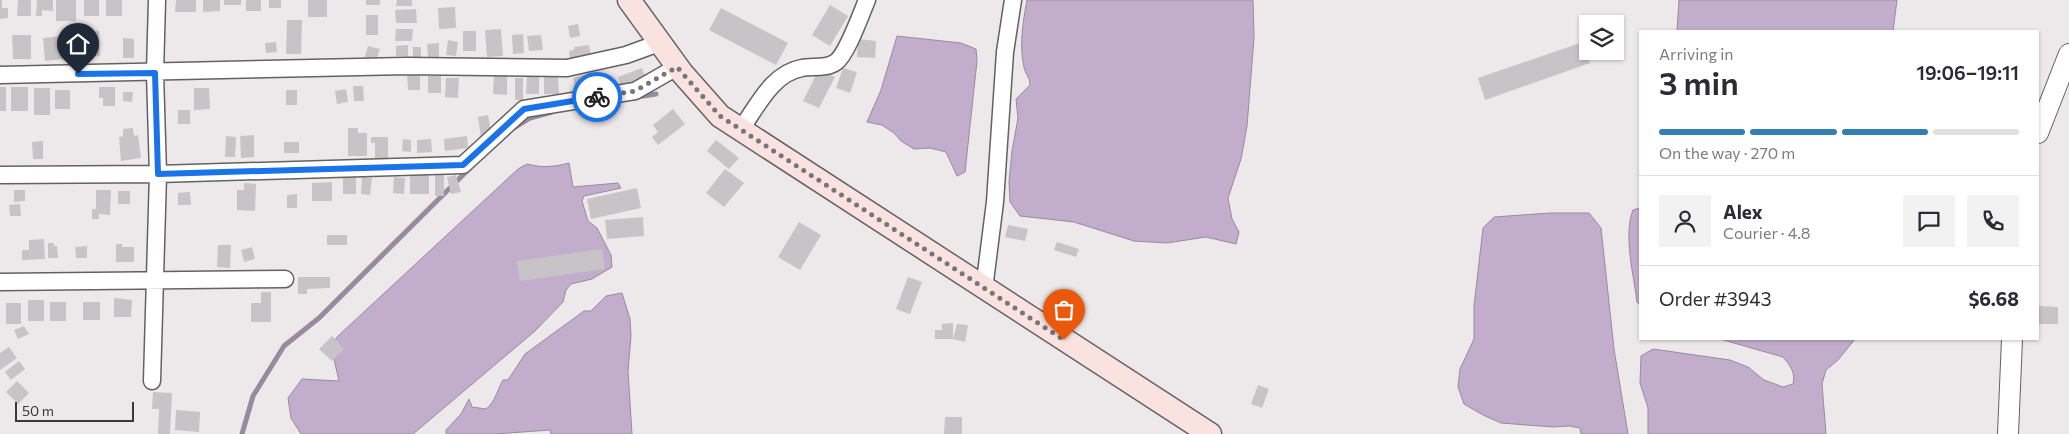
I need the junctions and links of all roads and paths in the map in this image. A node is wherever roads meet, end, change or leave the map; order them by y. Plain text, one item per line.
1 (158, 0) edge
2 (629, 0) edge
3 (867, 0) edge
4 (1013, 0) edge
5 (659, 43) junction
6 (2069, 54) edge
7 (677, 67) junction
8 (155, 73) junction
9 (0, 75) edge
10 (741, 129) junction
11 (2039, 130) edge
12 (158, 174) junction
13 (0, 175) edge
14 (285, 279) dead end
15 (156, 280) junction
16 (0, 282) edge
17 (984, 288) junction
18 (2012, 340) edge
19 (152, 382) dead end
20 (1210, 434) edge
21 (2008, 434) edge

1 - 8 street
2 - 5 main road
3 - 10 street
4 - 17 street
5 - 7 main road
5 - 8 street
6 - 11 street
7 - 10 main road
7 - 12 street
8 - 9 street
8 - 12 street
10 - 17 main road
12 - 13 street
12 - 15 street
14 - 15 street
15 - 16 street
15 - 19 street
17 - 20 main road
18 - 21 street

